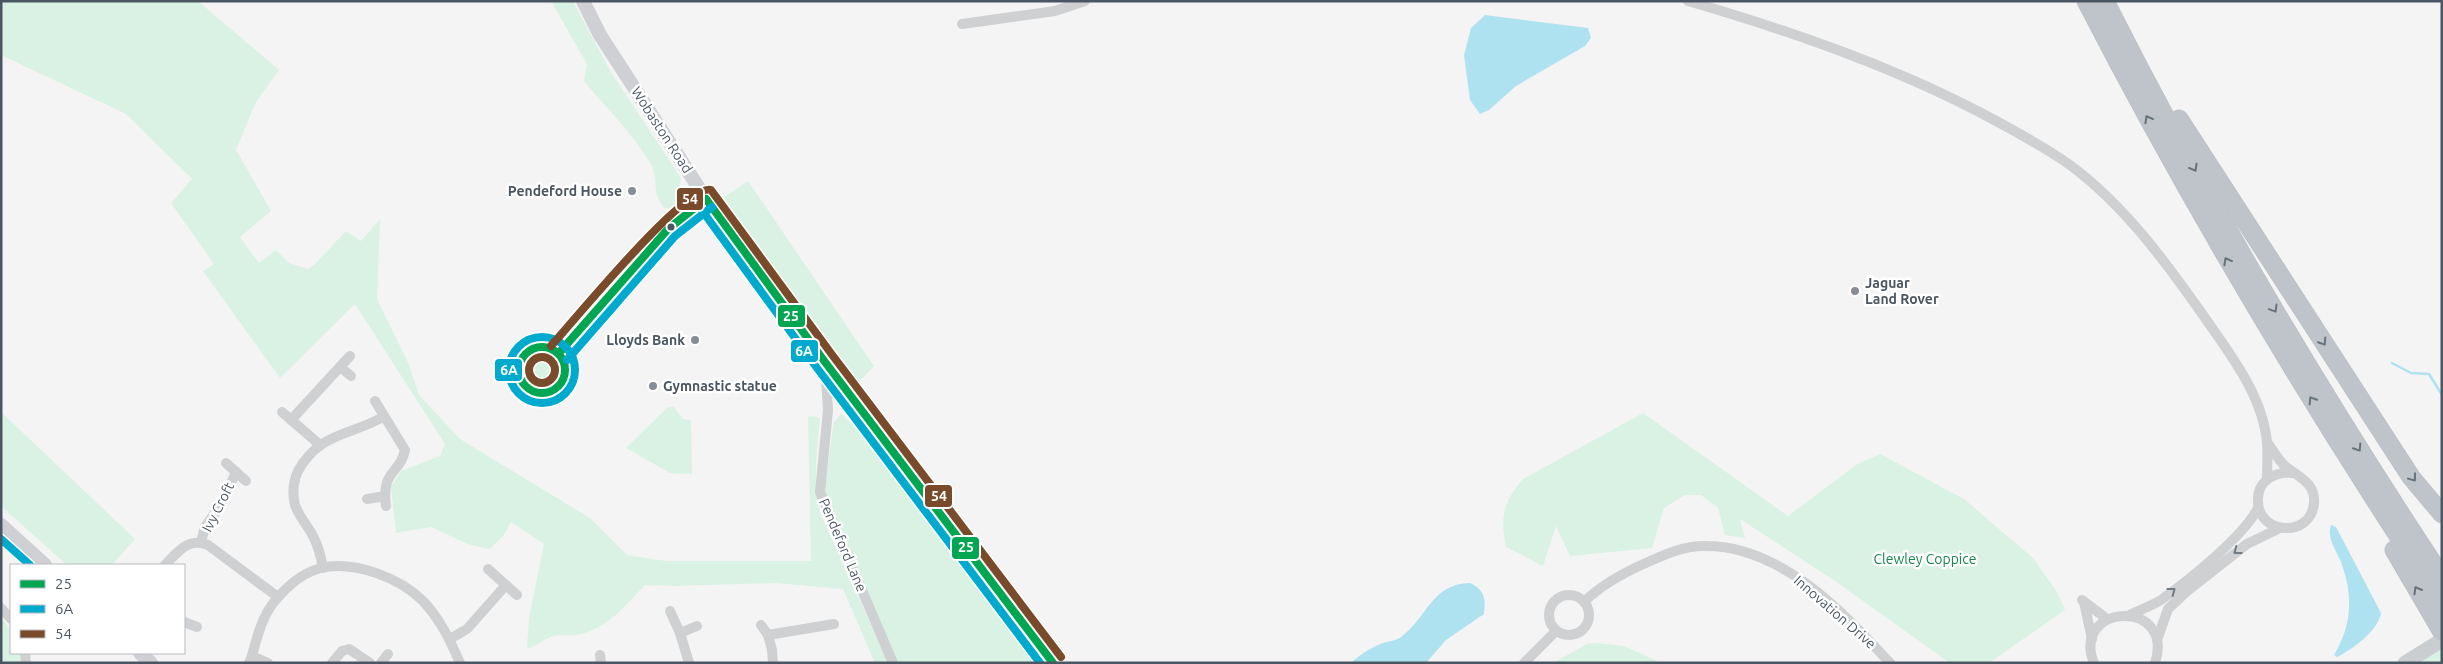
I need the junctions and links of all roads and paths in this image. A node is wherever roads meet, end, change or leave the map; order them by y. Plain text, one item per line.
1 (583, 1) edge
2 (1085, 1) edge
3 (1688, 1) edge
4 (2086, 1) edge
5 (2105, 1) edge
6 (2117, 1) edge
7 (962, 24) dead end
8 (350, 356) dead end
9 (825, 362) junction
10 (340, 367) junction
11 (351, 376) dead end
12 (375, 401) dead end
13 (282, 412) dead end
14 (383, 417) junction
15 (291, 420) junction
16 (2326, 423) junction
17 (2267, 442) junction
18 (319, 444) junction
19 (226, 463) dead end
20 (236, 472) junction
21 (2292, 473) junction
22 (2267, 479) junction
23 (246, 481) dead end
24 (367, 499) dead end
25 (2258, 508) junction
26 (2442, 514) edge
27 (1, 524) edge
28 (2280, 528) junction
29 (201, 542) junction
30 (44, 564) edge
31 (167, 564) edge
32 (323, 568) junction
33 (488, 569) dead end
34 (2442, 577) edge
35 (506, 585) junction
36 (516, 595) dead end
37 (278, 597) junction
38 (1584, 602) junction
39 (2442, 603) edge
40 (670, 611) dead end
41 (2130, 615) junction
42 (2107, 620) junction
43 (185, 622) edge
44 (761, 624) dead end
45 (834, 624) dead end
46 (697, 626) dead end
47 (197, 627) dead end
48 (1556, 630) junction
49 (2442, 632) edge
50 (680, 633) junction
51 (768, 635) junction
52 (450, 639) junction
53 (2092, 639) junction
54 (2157, 640) junction
55 (2436, 643) edge
56 (141, 654) edge
57 (388, 654) dead end
58 (250, 660) edge
59 (2090, 661) edge
60 (151, 663) edge
61 (268, 663) edge
62 (332, 663) edge
63 (370, 663) edge
64 (381, 663) edge
65 (460, 663) edge
66 (689, 663) edge
67 (773, 663) edge
68 (893, 663) edge
69 (1053, 663) edge
70 (1524, 663) edge
71 (1890, 663) edge
72 (2155, 663) edge
73 (2405, 663) edge

1 - 9 street, Wobaston Road
2 - 7 street
3 - 17 street
16 -> 4 highway
5 -> 34 highway
6 -> 26 highway
8 - 10 street
9 - 68 street, Pendeford Lane
9 - 69 street, Wobaston Road
10 - 11 street
10 - 15 street
12 - 14 street
13 - 15 street
14 - 18 street
14 - 24 street
15 - 18 street
16 - 39 highway
49 -> 16 highway
17 - 21 street
17 - 22 street
18 - 32 street
19 - 20 street, Ivy Croft
20 - 23 street, Ivy Croft
20 - 29 street, Ivy Croft
21 - 22 street
21 - 28 street
22 - 25 street
25 - 28 street
41 -> 25 street
27 - 30 street
28 -> 54 street
29 - 31 street
29 - 37 street
32 - 37 street
32 - 52 street
33 - 35 street
35 - 36 street
35 - 52 street
37 - 58 street
38 - 48 street
38 - 48 street
38 - 71 street, Innovation Drive
40 - 50 street
41 - 42 street
41 - 54 street
42 - 53 street
42 - 53 street
43 - 47 street
44 - 51 street
45 - 51 street
46 - 50 street
48 - 70 street
50 - 66 street
51 - 67 street
52 - 65 street
53 - 59 street
54 - 72 street
55 - 73 main road
56 - 60 street
57 - 64 street
58 - 61 street
62 - 63 street

